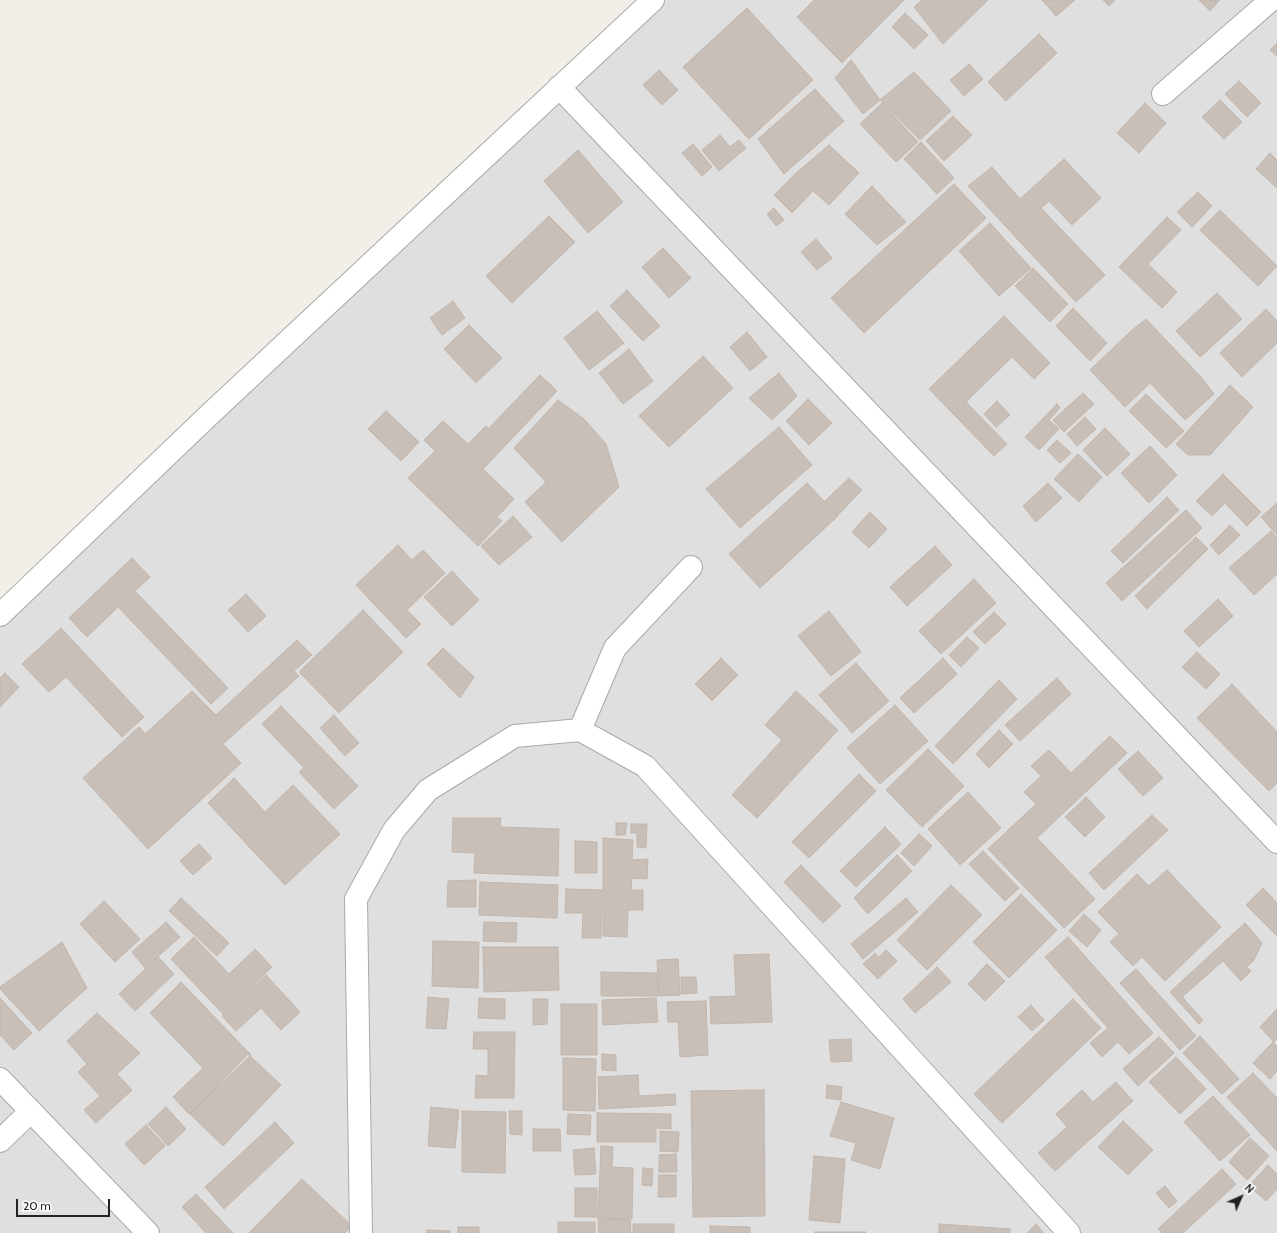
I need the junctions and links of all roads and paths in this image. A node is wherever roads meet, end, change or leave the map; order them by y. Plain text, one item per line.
1 (653, 0) edge
2 (1271, 0) edge
3 (559, 87) junction
4 (1163, 94) dead end
5 (690, 567) dead end
6 (0, 614) edge
7 (580, 730) junction
8 (1277, 842) edge
9 (0, 1079) edge
10 (31, 1111) junction
11 (0, 1141) edge
12 (148, 1233) edge
13 (361, 1233) edge
14 (1069, 1233) edge

1 - 3 street
2 - 4 street
3 - 6 street
3 - 8 street
5 - 7 street
7 - 13 street
7 - 14 street
9 - 10 street
10 - 11 street
10 - 12 street

